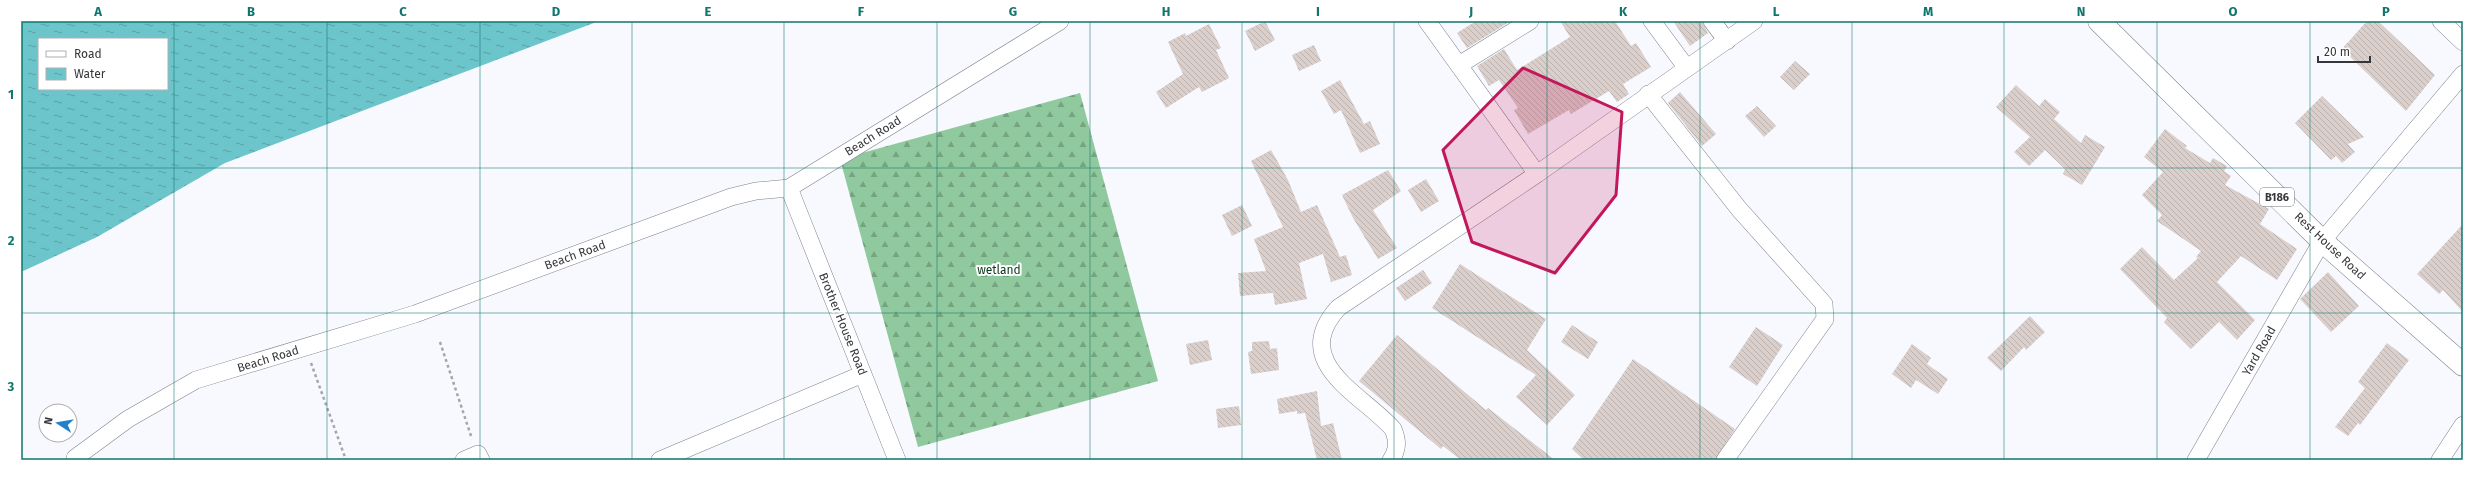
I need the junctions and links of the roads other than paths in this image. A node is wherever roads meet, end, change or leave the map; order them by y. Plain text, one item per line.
1 (1060, 21) edge
2 (1427, 21) edge
3 (1530, 21) edge
4 (1652, 21) edge
5 (1712, 21) edge
6 (1754, 21) edge
7 (2099, 21) edge
8 (2441, 21) edge
9 (1727, 41) junction
10 (2463, 42) edge
11 (1459, 65) junction
12 (1686, 67) junction
13 (2463, 76) edge
14 (1648, 94) junction
15 (1537, 174) junction
16 (789, 188) junction
17 (2322, 241) junction
18 (2463, 365) edge
19 (863, 374) junction
20 (2463, 426) edge
21 (74, 459) edge
22 (660, 460) edge
23 (897, 460) edge
24 (1391, 460) edge
25 (1725, 460) edge
26 (2196, 460) edge
27 (2440, 460) edge

1 - 16 street, Beach Road
2 - 11 street
3 - 11 street
4 - 12 street
5 - 9 street
6 - 9 street
7 - 17 main road, Rest House Road / B186
8 - 10 street
9 - 12 street
11 - 15 street
12 - 14 street
13 - 17 street, Yard Road
14 - 15 street
14 - 25 street
15 - 24 street
16 - 19 street, Brother House Road
16 - 21 street, Beach Road
17 - 18 main road, Rest House Road / B186
17 - 26 street, Yard Road
19 - 22 street
19 - 23 street, Brother House Road
20 - 27 street

